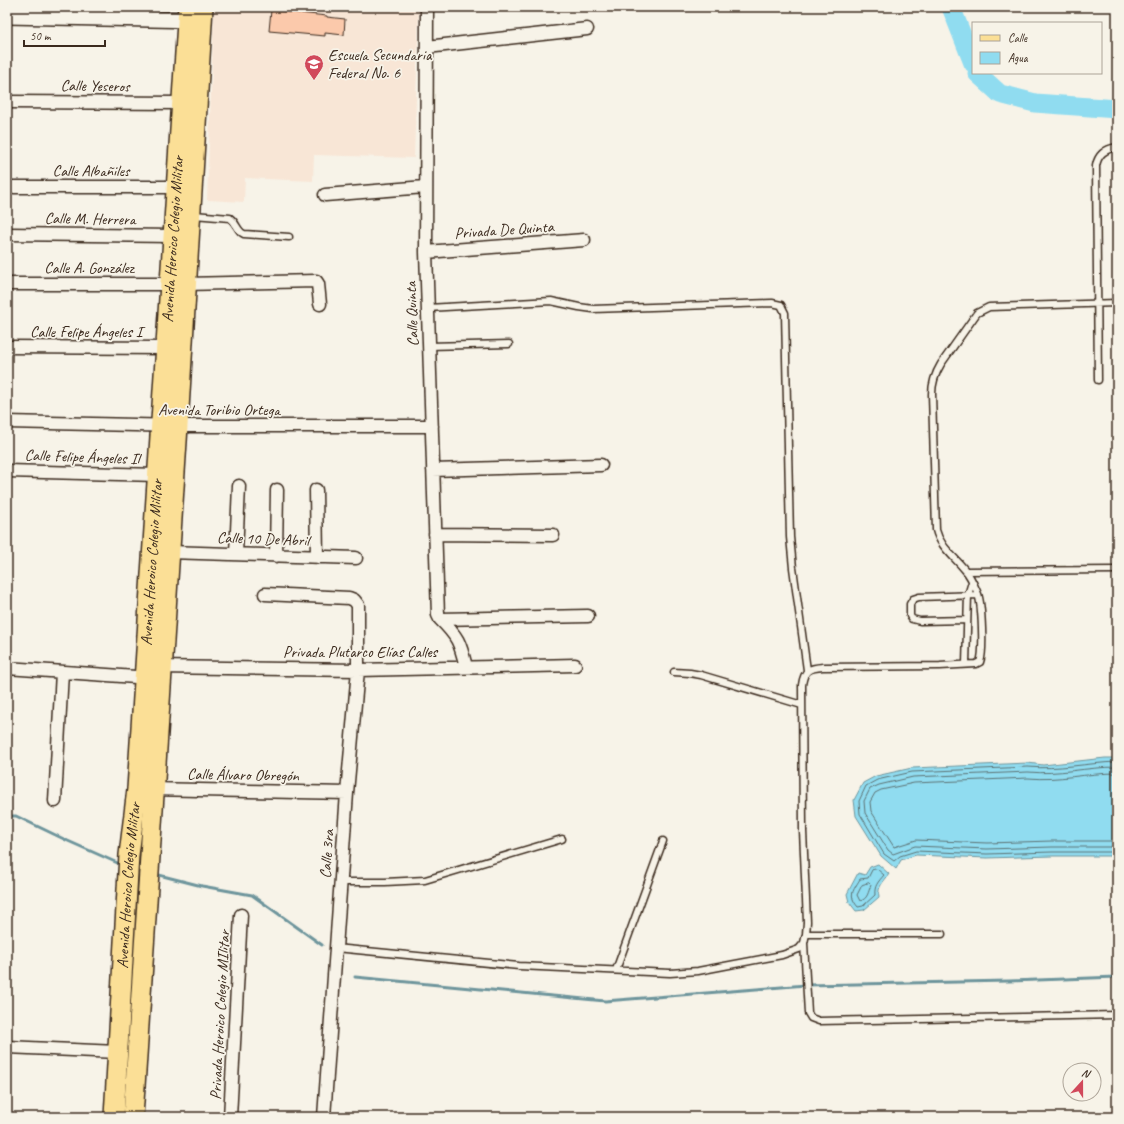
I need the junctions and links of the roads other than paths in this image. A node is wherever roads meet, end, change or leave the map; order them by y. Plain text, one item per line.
1 (427, 7) edge
2 (195, 13) edge
3 (7, 16) edge
4 (587, 30) dead end
5 (427, 47) junction
6 (7, 102) edge
7 (182, 103) junction
8 (1117, 147) edge
9 (7, 187) edge
10 (176, 187) junction
11 (425, 187) junction
12 (325, 195) dead end
13 (190, 215) junction
14 (7, 234) edge
15 (172, 236) junction
16 (289, 237) dead end
17 (584, 240) dead end
18 (426, 252) junction
19 (7, 284) edge
20 (178, 284) junction
21 (1117, 303) edge
22 (320, 304) dead end
23 (1098, 304) junction
24 (428, 308) junction
25 (509, 344) dead end
26 (429, 346) junction
27 (7, 347) edge
28 (165, 348) junction
29 (1098, 380) dead end
30 (7, 422) edge
31 (169, 426) junction
32 (432, 426) junction
33 (601, 465) dead end
34 (433, 470) junction
35 (7, 471) edge
36 (157, 475) junction
37 (239, 486) dead end
38 (277, 490) dead end
39 (316, 490) dead end
40 (435, 534) junction
41 (553, 535) dead end
42 (169, 552) junction
43 (236, 554) junction
44 (276, 556) junction
45 (317, 557) junction
46 (356, 558) dead end
47 (1117, 570) edge
48 (966, 571) junction
49 (972, 582) junction
50 (265, 594) dead end
51 (968, 595) junction
52 (978, 595) junction
53 (980, 611) junction
54 (966, 612) junction
55 (588, 616) dead end
56 (440, 619) junction
57 (966, 620) junction
58 (966, 664) junction
59 (575, 665) dead end
60 (7, 668) edge
61 (466, 668) junction
62 (358, 670) junction
63 (807, 670) junction
64 (62, 672) junction
65 (674, 672) dead end
66 (153, 673) junction
67 (802, 705) junction
68 (146, 789) junction
69 (347, 793) junction
70 (55, 801) dead end
71 (562, 839) dead end
72 (663, 841) dead end
73 (341, 882) junction
74 (241, 915) dead end
75 (806, 934) junction
76 (942, 934) dead end
77 (124, 935) junction
78 (144, 938) junction
79 (804, 943) junction
80 (336, 948) junction
81 (616, 970) junction
82 (1117, 1014) edge
83 (7, 1047) edge
84 (117, 1052) junction
85 (114, 1117) edge
86 (133, 1117) edge
87 (230, 1117) edge
88 (324, 1117) edge

1 - 5 street, Calle Quinta
2 - 3 street
2 - 7 main road, Avenida Heroico Colegio Militar
2 - 13 main road, Avenida Heroico Colegio Militar
4 - 5 street
5 - 11 street, Calle Quinta
6 - 7 street, Calle Yeseros
7 - 10 main road, Avenida Heroico Colegio Militar
8 - 23 lane
9 - 10 street, Calle Albañiles
10 - 15 main road, Avenida Heroico Colegio Militar
11 - 12 street
11 - 18 street, Calle Quinta
13 - 16 lane
13 - 20 main road, Avenida Heroico Colegio Militar
14 - 15 street, Calle M. Herrera
15 - 20 main road, Avenida Heroico Colegio Militar
17 - 18 street, Privada De Quinta
18 - 24 street, Calle Quinta
19 - 20 street, Calle A. González
20 - 22 street
20 - 28 main road, Avenida Heroico Colegio Militar
20 - 31 main road, Avenida Heroico Colegio Militar
21 - 23 lane
23 - 29 lane
23 - 48 lane
24 - 26 street, Calle Quinta
24 - 63 lane
25 - 26 lane
26 - 32 street, Calle Quinta
27 - 28 street, Calle Felipe Ángeles I
28 - 31 main road, Avenida Heroico Colegio Militar
30 - 31 street, Avenida Toribio Ortega
31 - 32 street, Avenida Toribio Ortega
31 - 36 main road, Avenida Heroico Colegio Militar
31 - 42 main road, Avenida Heroico Colegio Militar
32 - 34 street, Calle Quinta
33 - 34 street
34 - 40 street, Calle Quinta
35 - 36 street, Calle Felipe Ángeles Il
36 - 66 main road, Avenida Heroico Colegio Militar
37 - 43 street
38 - 44 street
39 - 45 street
40 - 41 street
40 - 56 street, Calle Quinta
42 - 43 street, Calle 10 De Abril
42 - 66 main road, Avenida Heroico Colegio Militar
43 - 44 street, Calle 10 De Abril
44 - 45 street, Calle 10 De Abril
45 - 46 street, Calle 10 De Abril
47 - 48 lane
48 - 49 lane
49 - 51 lane
49 - 52 lane
50 - 62 street, Calle 3ra
51 - 52 lane
51 - 54 lane
51 - 57 lane
52 - 53 lane
53 - 54 lane
53 - 58 lane
54 - 57 lane
55 - 56 street
56 - 61 street
57 - 58 lane
58 - 63 lane
59 - 61 street, Privada Plutarco Elías Calles
60 - 64 street, Privada Plutarco Elías Calles
61 - 62 street, Privada Plutarco Elías Calles
62 - 66 street, Privada Plutarco Elías Calles
62 - 69 street, Calle 3ra
63 - 67 lane
64 - 66 street, Privada Plutarco Elías Calles
64 - 70 street
65 - 67 lane
66 - 68 main road, Avenida Heroico Colegio Militar
67 - 75 lane
68 - 69 street, Calle Álvaro Obregón
68 - 77 main road, Avenida Heroico Colegio Militar
68 - 78 main road, Avenida Heroico Colegio Militar
69 - 73 street, Calle 3ra
71 - 73 lane
72 - 81 lane
73 - 80 street, Calle 3ra
74 - 87 street, Privada Heroico Colegio MIlitar
75 - 76 lane
75 - 79 lane
77 - 78 main road
77 - 84 main road, Avenida Heroico Colegio Militar
78 - 86 main road, Avenida Heroico Colegio Militar
79 - 81 lane
79 - 82 lane
80 - 81 lane
80 - 88 street, Calle 3ra
83 - 84 street
84 - 85 main road, Avenida Heroico Colegio Militar

